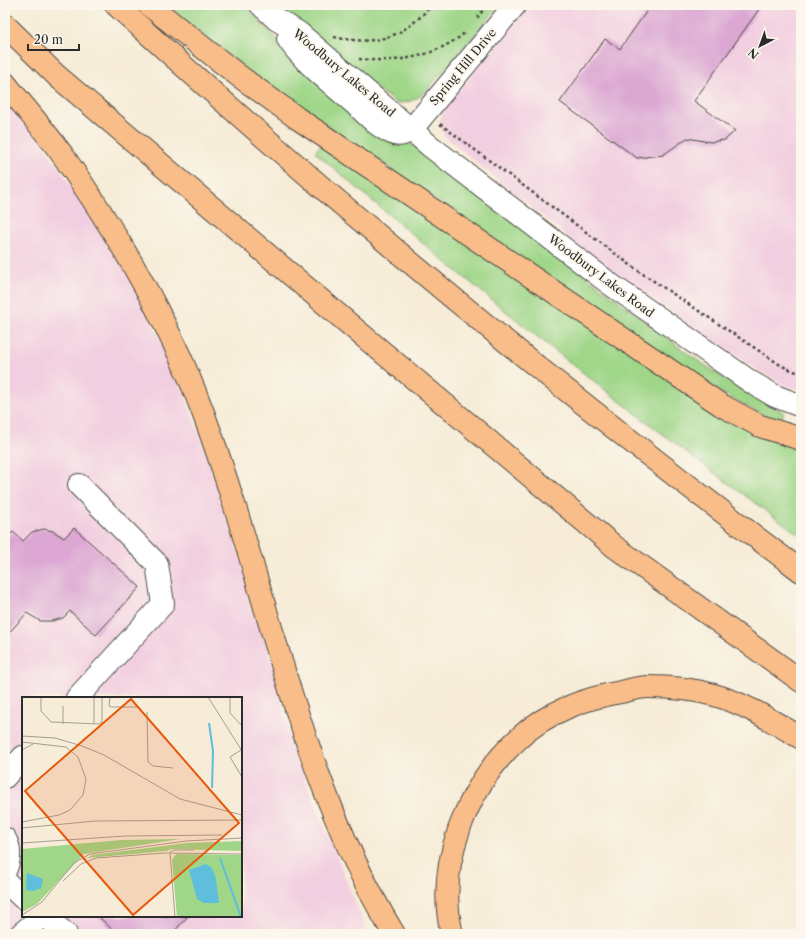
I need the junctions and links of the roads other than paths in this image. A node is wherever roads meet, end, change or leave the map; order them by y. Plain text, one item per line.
1 (116, 5) edge
2 (149, 5) edge
3 (515, 5) edge
4 (269, 12) edge
5 (5, 25) edge
6 (5, 83) edge
7 (411, 130) junction
8 (801, 406) edge
9 (801, 439) edge
10 (79, 485) dead end
11 (752, 534) junction
12 (801, 566) edge
13 (801, 571) edge
14 (801, 681) edge
15 (78, 697) edge
16 (801, 738) edge
17 (22, 758) edge
18 (5, 777) edge
19 (5, 839) edge
20 (5, 871) edge
21 (5, 881) edge
22 (22, 897) edge
23 (42, 917) edge
24 (44, 917) edge
25 (22, 934) edge
26 (66, 934) edge
27 (394, 934) edge
28 (452, 934) edge

1 - 11 highway
2 - 9 highway
3 - 7 street, Spring Hill Drive
4 - 7 street, Woodbury Lakes Road
5 - 14 highway
6 - 27 highway
7 - 8 street, Woodbury Lakes Road
10 - 15 street
11 - 12 highway
11 - 13 highway
16 - 28 highway
17 - 18 street
19 - 20 street
21 - 22 street
23 - 25 street
24 - 26 street

